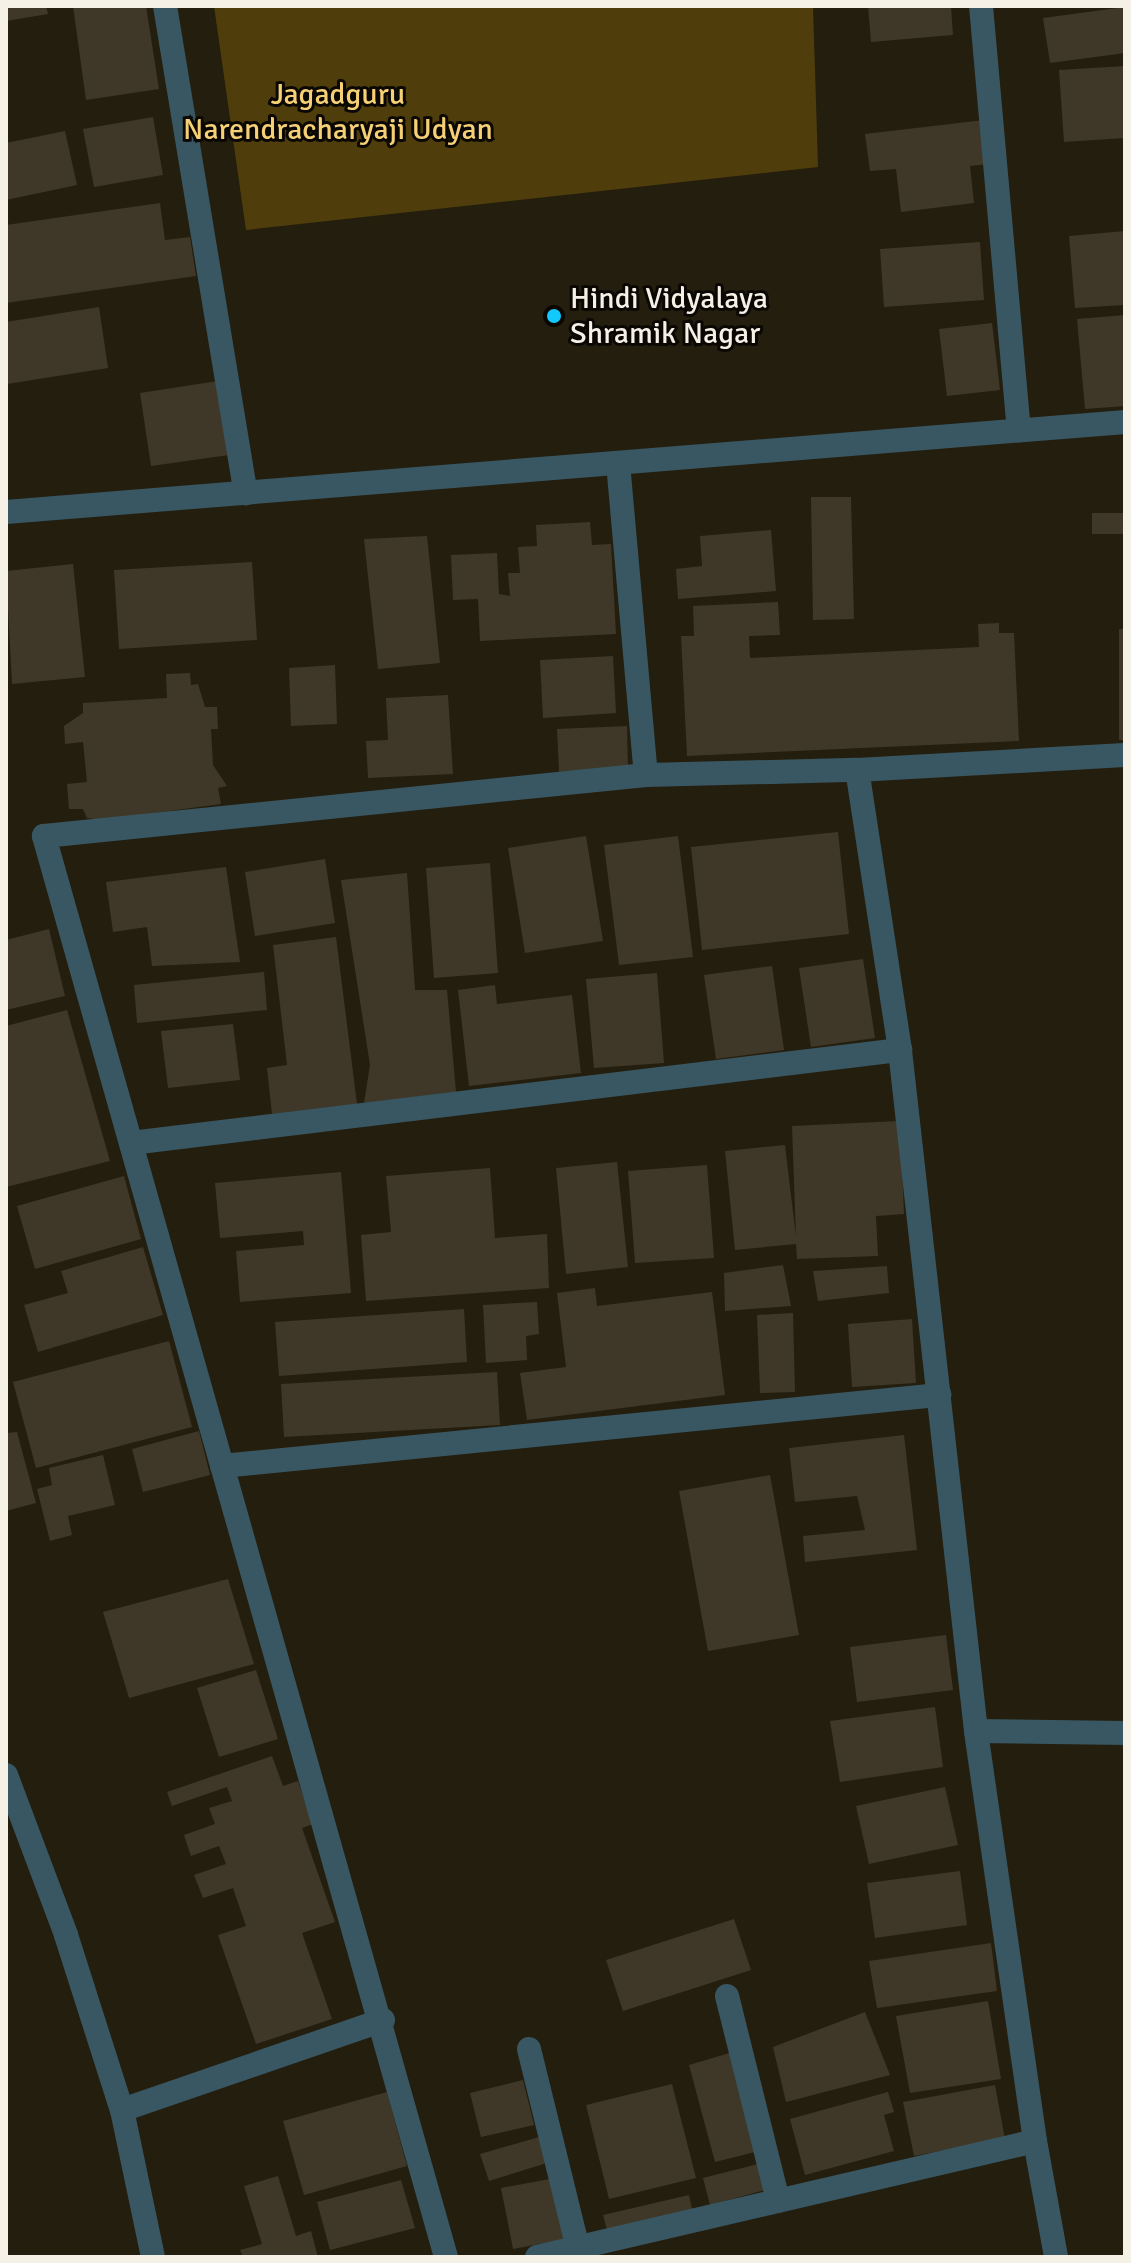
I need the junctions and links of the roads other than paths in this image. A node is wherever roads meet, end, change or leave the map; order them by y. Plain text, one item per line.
1 (165, 6) edge
2 (981, 6) edge
3 (1125, 422) edge
4 (1019, 430) junction
5 (618, 463) junction
6 (246, 493) junction
7 (6, 512) edge
8 (1125, 755) edge
9 (857, 770) junction
10 (646, 775) junction
11 (900, 1050) junction
12 (131, 1143) junction
13 (939, 1395) junction
14 (222, 1466) junction
15 (976, 1731) junction
16 (1125, 1733) edge
17 (6, 1775) edge
18 (727, 1996) dead end
19 (383, 2020) junction
20 (529, 2049) dead end
21 (122, 2110) junction
22 (1035, 2141) junction
23 (778, 2201) junction
24 (578, 2248) junction
25 (153, 2257) edge
26 (446, 2257) edge
27 (537, 2257) edge
28 (1056, 2257) edge

1 - 6 street
2 - 4 street
3 - 4 street
4 - 5 street
5 - 6 street
5 - 10 street
6 - 7 street
8 - 9 street
9 - 10 street
9 - 11 street
10 - 12 street
11 - 12 street
11 - 13 street
12 - 14 street
13 - 14 street
13 - 15 street
14 - 19 street
15 - 16 street
15 - 22 street
17 - 21 street
18 - 23 street
19 - 21 street
19 - 26 street
20 - 24 street
21 - 25 street
22 - 23 street
22 - 28 street
23 - 24 street
24 - 27 street

